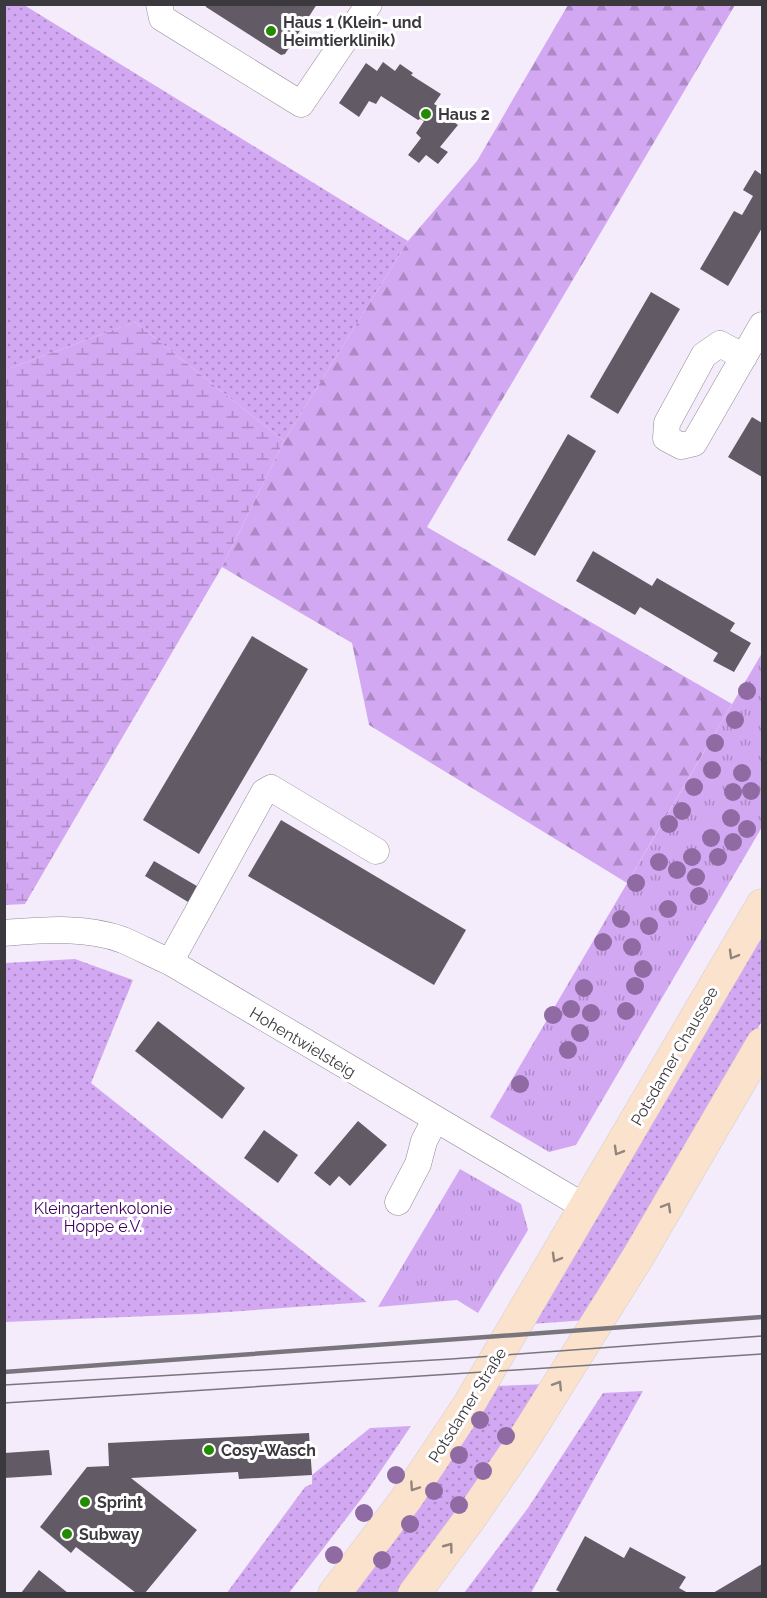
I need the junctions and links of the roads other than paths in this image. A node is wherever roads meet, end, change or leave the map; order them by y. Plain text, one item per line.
1 (159, 4) edge
2 (369, 4) edge
3 (762, 325) edge
4 (744, 357) dead end
5 (376, 851) dead end
6 (762, 905) edge
7 (4, 933) edge
8 (170, 962) junction
9 (762, 1044) edge
10 (435, 1120) junction
11 (398, 1202) dead end
12 (585, 1207) junction
13 (334, 1593) edge
14 (414, 1593) edge

1 - 2 street
3 - 4 street
5 - 8 street
6 -> 12 main road, Potsdamer Chaussee
7 - 8 street, Hohentwielsteig
8 - 10 street, Hohentwielsteig
14 -> 9 main road
10 - 11 street
10 - 12 street, Hohentwielsteig
12 -> 13 main road, Potsdamer Straße

